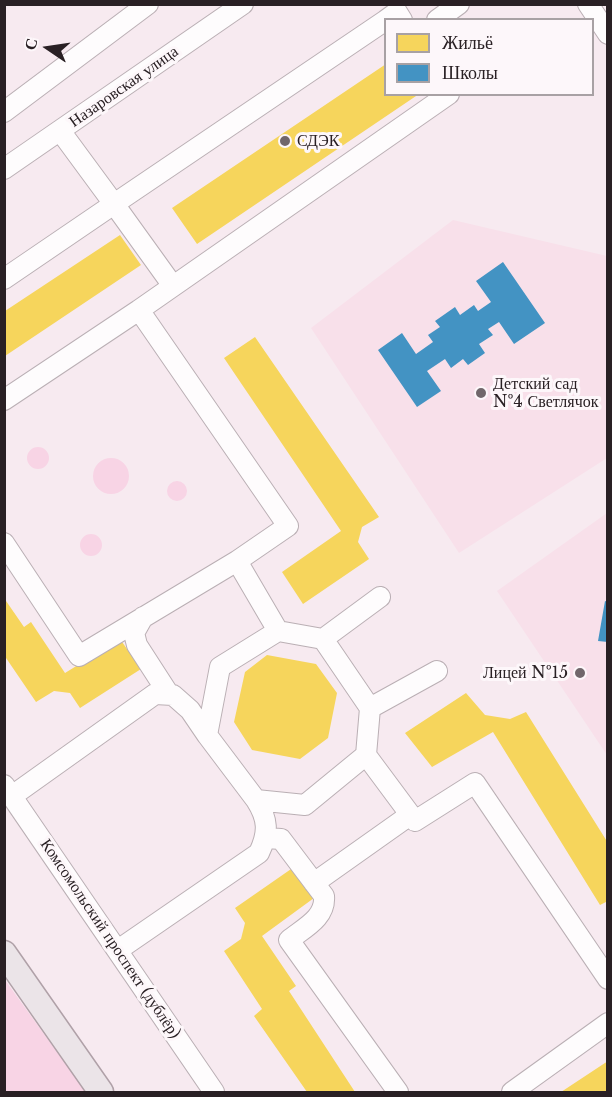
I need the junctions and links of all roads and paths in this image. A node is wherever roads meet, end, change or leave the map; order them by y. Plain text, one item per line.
1 (148, 4) edge
2 (243, 4) edge
3 (459, 4) edge
4 (588, 4) edge
5 (440, 18) edge
6 (384, 20) edge
7 (608, 34) edge
8 (446, 96) edge
9 (4, 112) edge
10 (61, 132) junction
11 (6, 165) edge
12 (114, 204) junction
13 (4, 279) edge
14 (173, 286) junction
15 (139, 310) junction
16 (4, 400) edge
17 (4, 543) edge
18 (237, 561) junction
19 (380, 597) dead end
20 (143, 617) junction
21 (278, 631) junction
22 (324, 639) junction
23 (437, 671) dead end
24 (168, 693) junction
25 (370, 708) junction
26 (207, 735) junction
27 (366, 755) junction
28 (8, 790) edge
29 (256, 800) junction
30 (410, 815) junction
31 (266, 838) junction
32 (314, 883) junction
33 (117, 950) junction
34 (4, 953) edge
35 (608, 979) edge
36 (608, 1023) edge
37 (101, 1092) edge
38 (214, 1092) edge
39 (398, 1092) edge
40 (512, 1092) edge

1 - 9 street
2 - 10 street, Назаровская улица
3 - 5 street
4 - 7 street
6 - 12 street
8 - 14 street
10 - 11 street, Назаровская улица
10 - 12 street
12 - 13 street
12 - 14 street
14 - 15 street
15 - 16 street
15 - 18 street
17 - 20 street
18 - 20 street
18 - 21 street
19 - 22 street
20 - 24 street
21 - 22 street
21 - 26 street
22 - 25 street
23 - 25 street
24 - 26 street
24 - 28 street
25 - 27 street
26 - 29 street
27 - 29 street
27 - 30 street
28 - 33 street, Комсомольский проспект (дублёр)
29 - 31 street
30 - 32 street
30 - 35 street
31 - 32 street
31 - 33 street
32 - 39 street
33 - 38 street, Комсомольский проспект (дублёр)
34 - 37 main road
36 - 40 street

